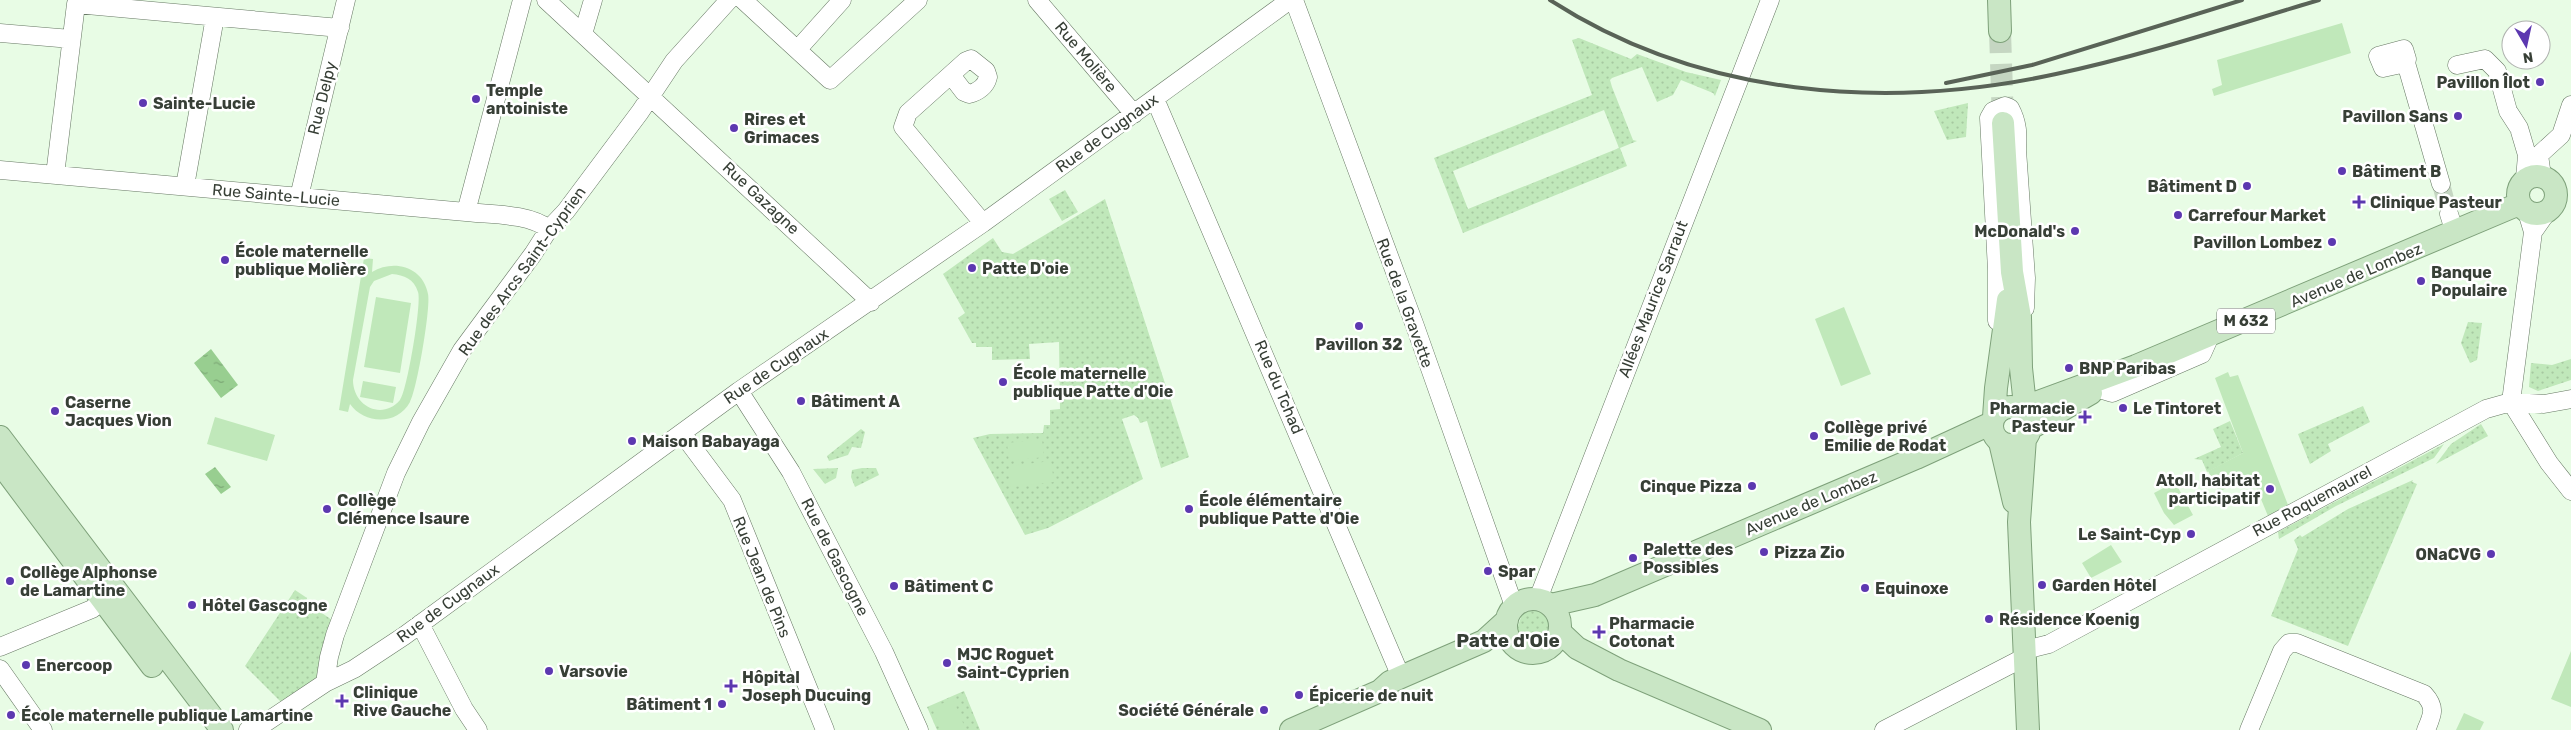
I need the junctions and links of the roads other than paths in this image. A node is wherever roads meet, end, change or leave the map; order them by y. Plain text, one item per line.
1 (346, 0) edge
2 (522, 0) edge
3 (546, 0) edge
4 (593, 0) edge
5 (729, 0) edge
6 (743, 0) edge
7 (842, 0) edge
8 (918, 0) edge
9 (1037, 0) edge
10 (1292, 0) edge
11 (1770, 0) edge
12 (1999, 0) edge
13 (215, 17) junction
14 (340, 28) junction
15 (2000, 31) tunnel mouth
16 (0, 33) edge
17 (583, 34) junction
18 (71, 39) junction
19 (798, 49) junction
20 (2406, 63) dead end
21 (2457, 65) dead end
22 (951, 75) dead end
23 (650, 96) junction
24 (1155, 99) junction
25 (2571, 105) edge
26 (1134, 114) junction
27 (2004, 124) tunnel mouth
28 (2536, 169) junction
29 (0, 170) edge
30 (55, 175) junction
31 (2571, 176) edge
32 (2441, 184) tunnel mouth
33 (185, 186) junction
34 (300, 197) junction
35 (2542, 209) edge
36 (466, 212) junction
37 (983, 223) junction
38 (549, 229) junction
39 (2012, 272) junction
40 (871, 302) junction
41 (2020, 317) junction
42 (2210, 336) junction
43 (2004, 338) junction
44 (2136, 366) junction
45 (2099, 389) junction
46 (739, 391) junction
47 (2571, 399) edge
48 (2511, 402) junction
49 (2025, 419) junction
50 (1996, 430) junction
51 (682, 433) junction
52 (0, 437) edge
53 (0, 463) edge
54 (2571, 492) edge
55 (2019, 522) junction
56 (1595, 595) junction
57 (102, 601) junction
58 (1544, 602) junction
59 (1510, 613) junction
60 (420, 624) junction
61 (1560, 630) junction
62 (0, 647) edge
63 (2025, 647) junction
64 (1518, 648) junction
65 (1542, 652) junction
66 (0, 669) edge
67 (1619, 670) junction
68 (1401, 676) junction
69 (325, 683) junction
70 (1380, 691) junction
71 (219, 729) edge
72 (255, 729) edge
73 (43, 730) edge
74 (478, 730) edge
75 (825, 730) edge
76 (919, 730) edge
77 (1291, 730) edge
78 (1760, 730) edge
79 (1884, 730) edge
80 (2028, 730) edge
81 (2249, 730) edge
82 (2426, 730) edge

1 - 14 street, Rue Delpy
2 - 36 street
3 - 17 street, Rue Gazagne
4 - 17 street
5 - 23 street, Rue des Arcs Saint-Cyprien
6 - 19 street
7 - 19 street
8 - 19 street
9 - 26 street, Rue Molière
10 - 24 street, Rue de Cugnaux
10 - 59 street, Rue de la Gravette
11 - 58 street, Allées Maurice Sarraut
12 - 15 main road
13 - 14 street
13 - 18 street
13 - 33 street
14 - 34 street, Rue Delpy
16 - 18 street
17 - 23 street, Rue Gazagne
18 - 30 street
20 - 32 street
21 - 28 street
22 - 37 street
23 - 38 street, Rue des Arcs Saint-Cyprien
23 - 40 street, Rue Gazagne
24 - 26 street, Rue de Cugnaux
24 - 68 street, Rue du Tchad
25 - 28 street
26 - 37 street, Rue de Cugnaux
27 - 39 main road
28 - 31 main road
28 - 35 main road
28 - 35 main road
29 - 30 street, Rue Sainte-Lucie
30 - 33 street, Rue Sainte-Lucie
33 - 34 street, Rue Sainte-Lucie
34 - 36 street, Rue Sainte-Lucie
35 - 42 main road, Avenue de Lombez / M 632
35 - 48 street
36 - 38 street, Rue Sainte-Lucie
37 - 40 street, Rue de Cugnaux
38 - 69 street, Rue des Arcs Saint-Cyprien
39 - 41 main road
39 - 43 main road
40 - 46 street, Rue de Cugnaux
41 - 43 street
41 - 49 main road
42 - 44 main road, Avenue de Lombez / M 632
42 - 45 street
43 - 50 main road
44 - 45 main road, Avenue de Lombez / M 632
44 - 49 main road, Avenue de Lombez / M 632
45 - 49 main road, Avenue de Lombez / M 632
46 - 51 street, Rue de Cugnaux
46 - 76 street, Rue de Gascogne
47 - 48 street, Rue Roquemaurel
48 - 54 street
48 - 63 street, Rue Roquemaurel
49 - 50 main road
49 - 50 main road
49 - 55 main road
50 - 55 main road
50 - 56 main road, Avenue de Lombez
51 - 60 street, Rue de Cugnaux
51 - 75 street, Rue Jean de Pins
52 - 71 main road
53 - 57 main road
55 - 63 main road
56 - 58 main road, Avenue de Lombez
56 - 61 main road, Avenue de Lombez
57 - 62 street
57 - 71 main road
58 - 59 main road
58 - 61 main road
59 - 64 main road
59 - 68 main road
60 - 69 street, Rue de Cugnaux
60 - 74 street
61 - 65 main road
61 - 67 main road
63 - 79 street, Rue Roquemaurel
63 - 80 main road
64 - 65 main road
64 - 70 main road
65 - 67 main road
66 - 73 street
67 - 78 main road
68 - 70 main road
69 - 72 street, Rue de Cugnaux
70 - 77 main road
81 - 82 street

